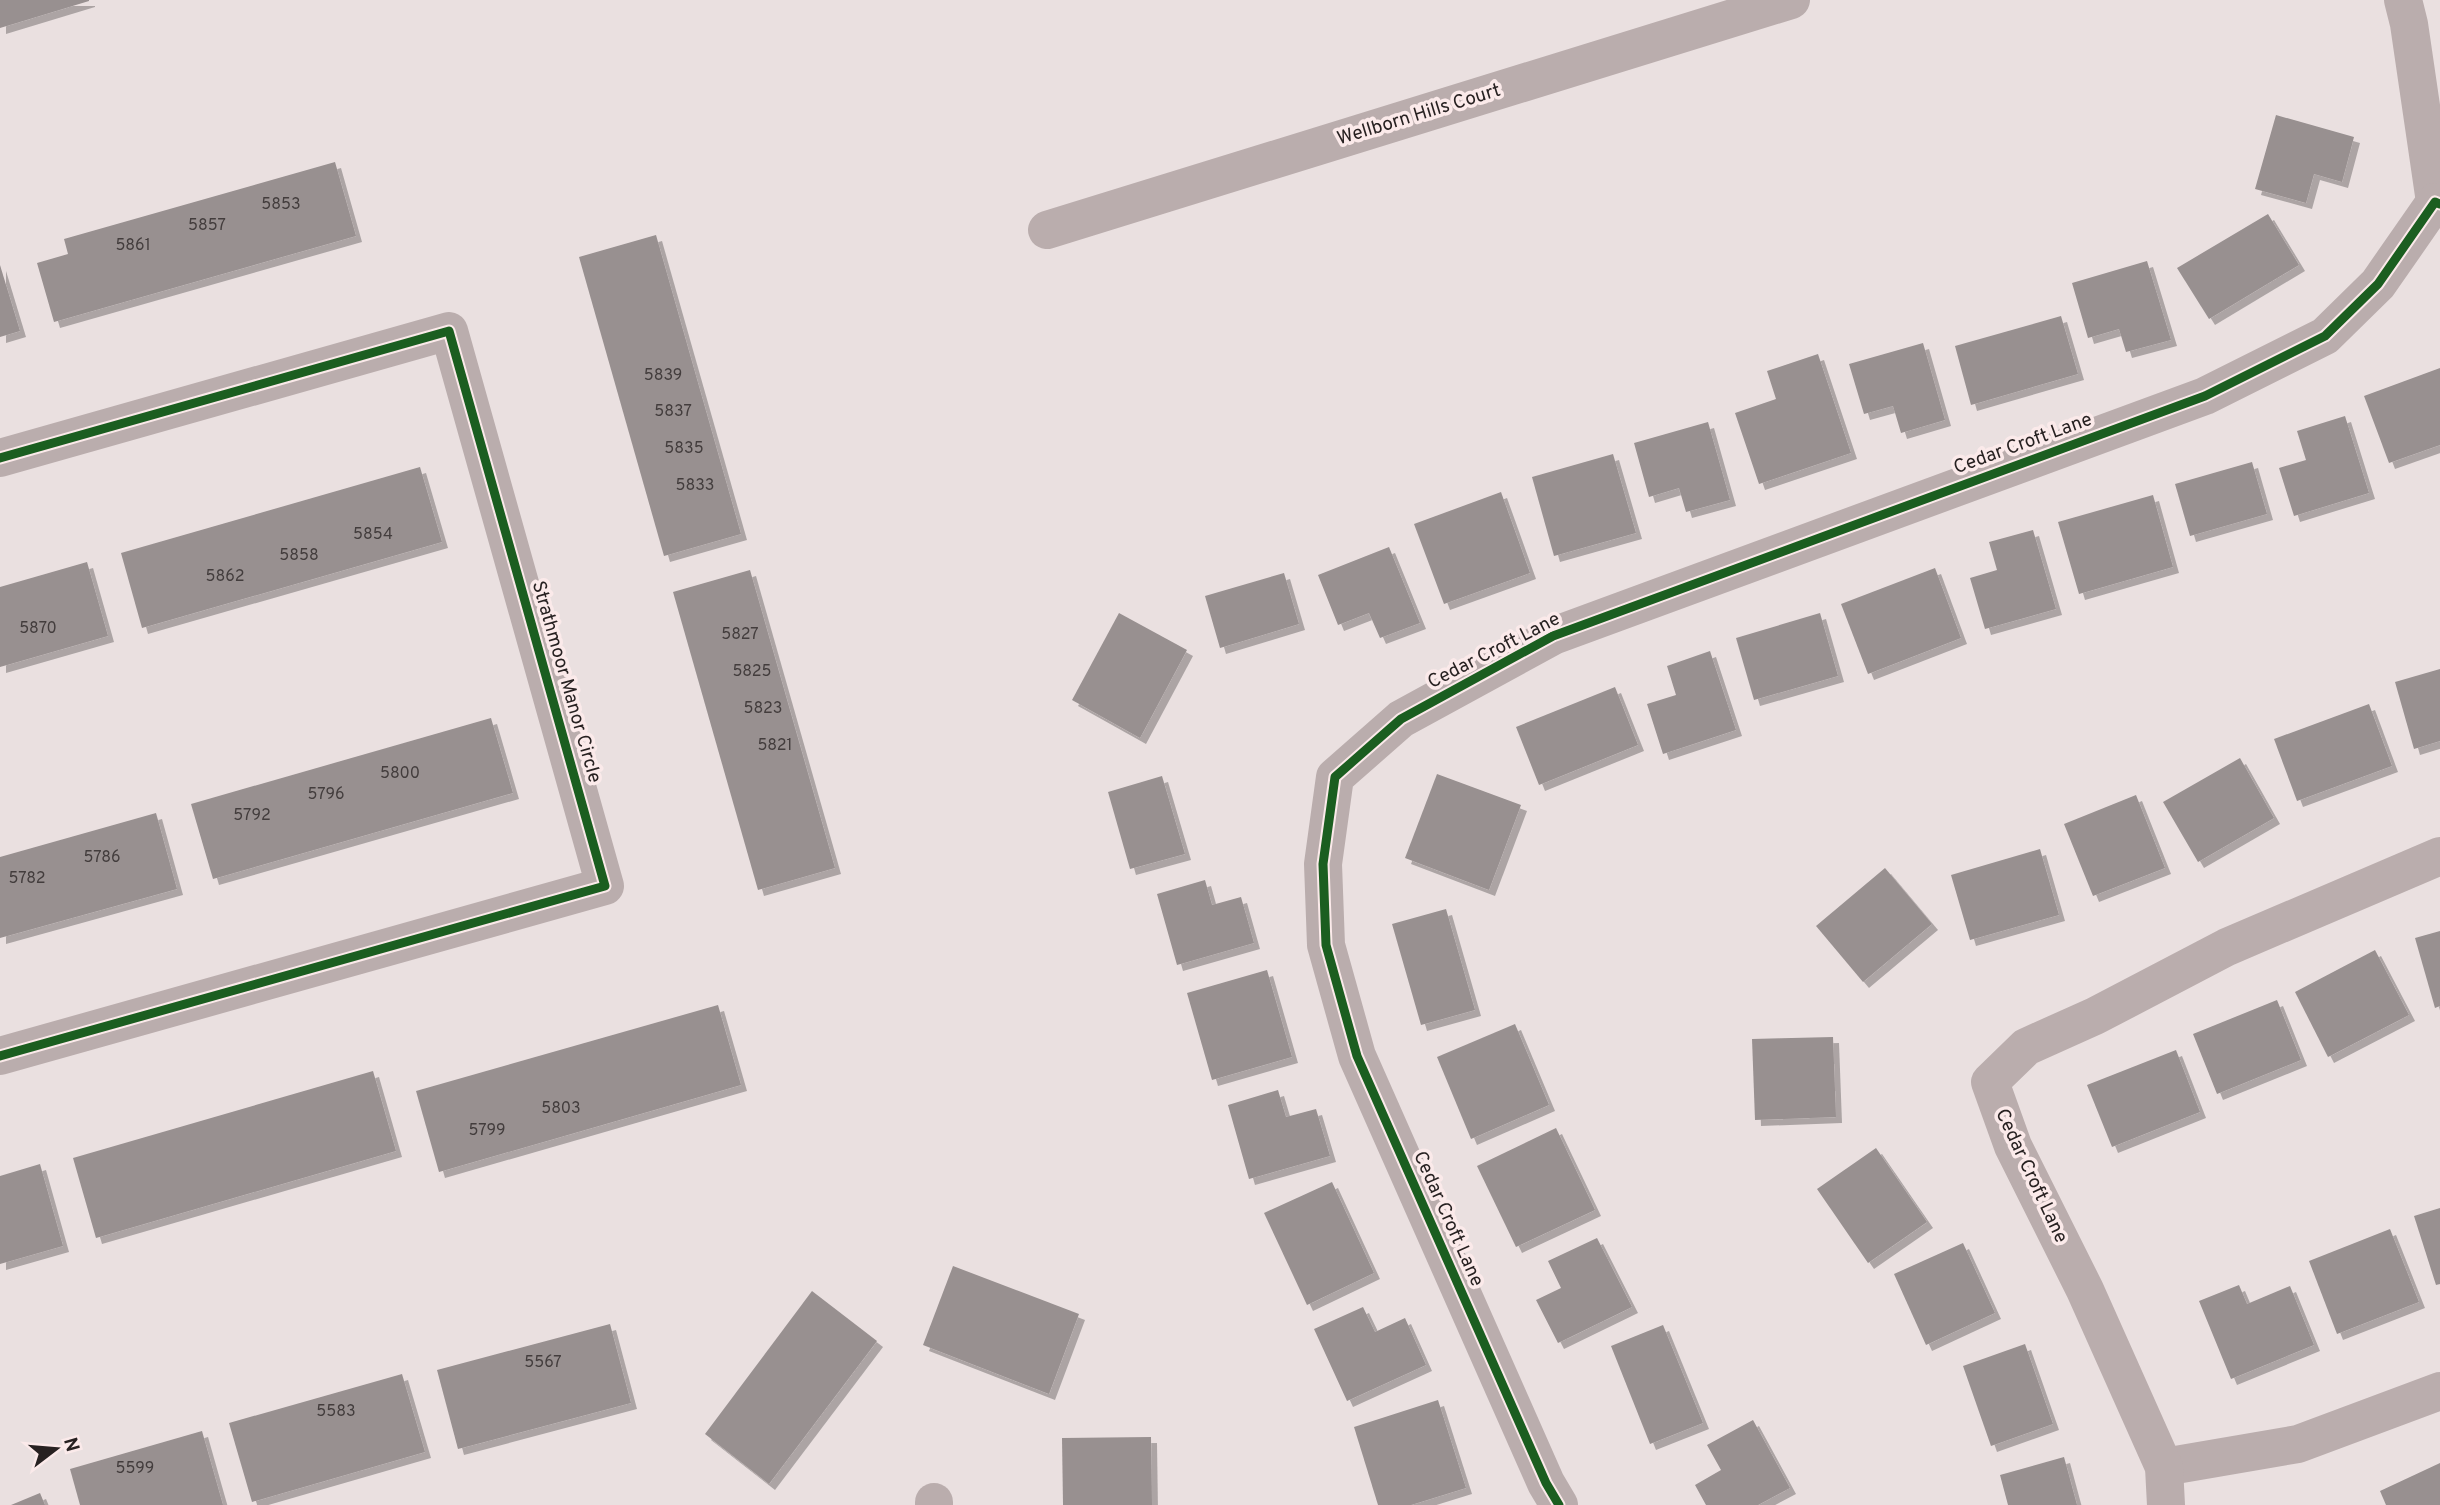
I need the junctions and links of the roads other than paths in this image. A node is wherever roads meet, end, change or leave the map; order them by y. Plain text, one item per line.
1 (1791, 0) edge
2 (2404, 3) edge
3 (2438, 203) edge
4 (1047, 230) dead end
5 (0, 458) edge
6 (2440, 856) edge
7 (0, 1056) edge
8 (2440, 1391) edge
9 (2164, 1467) junction
10 (1559, 1505) edge
11 (2166, 1505) edge

1 - 4 street, Wellborn Hills Court
2 - 3 street
3 - 10 street, Cedar Croft Lane
5 - 7 street, Strathmoor Manor Circle
6 - 9 street, Cedar Croft Lane
8 - 9 street
9 - 11 street, Cedar Croft Lane

